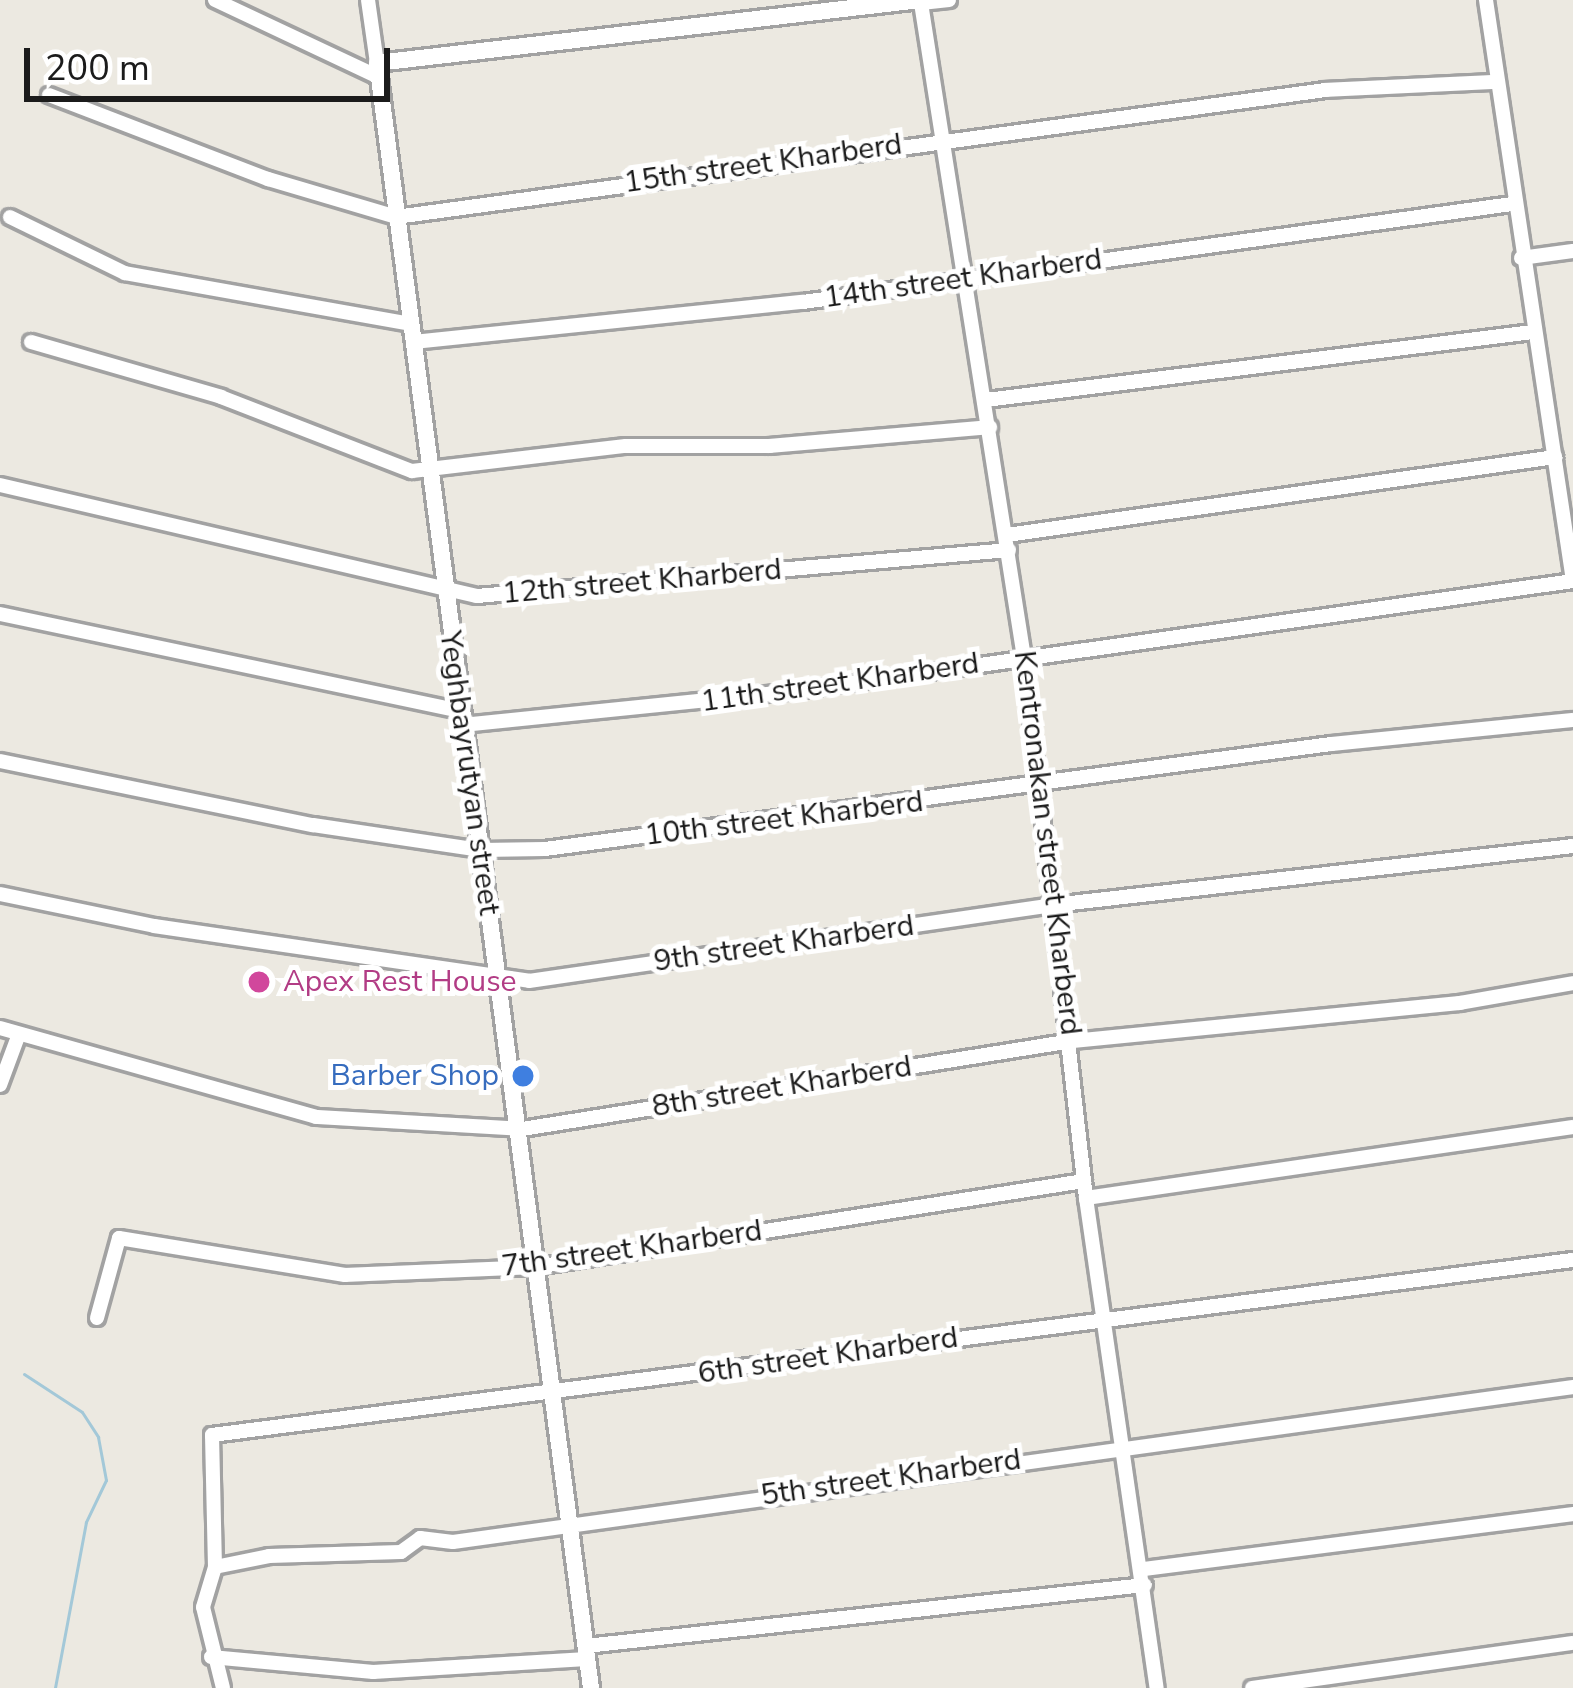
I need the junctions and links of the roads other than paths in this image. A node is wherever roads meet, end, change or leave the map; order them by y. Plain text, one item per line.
1 (215, 0) edge
2 (368, 0) edge
3 (949, 0) edge
4 (1486, 0) edge
5 (921, 2) edge
6 (378, 70) junction
7 (1496, 82) junction
8 (49, 95) dead end
9 (947, 137) junction
10 (1512, 204) junction
11 (396, 217) junction
12 (10, 218) dead end
13 (1573, 251) edge
14 (1522, 258) junction
15 (967, 278) junction
16 (1533, 332) junction
17 (412, 333) junction
18 (31, 342) dead end
19 (986, 400) junction
20 (990, 427) junction
21 (1555, 457) junction
22 (428, 472) junction
23 (0, 485) edge
24 (1008, 543) junction
25 (1573, 581) edge
26 (444, 589) junction
27 (0, 614) edge
28 (1024, 658) junction
29 (461, 718) junction
30 (1573, 720) edge
31 (0, 761) edge
32 (1037, 788) junction
33 (1573, 846) edge
34 (481, 850) junction
35 (0, 894) edge
36 (1053, 905) junction
37 (497, 979) junction
38 (1573, 983) edge
39 (0, 1028) edge
40 (19, 1034) junction
41 (1072, 1041) junction
42 (0, 1084) edge
43 (1573, 1126) edge
44 (522, 1129) junction
45 (1084, 1181) junction
46 (1086, 1198) junction
47 (1573, 1260) edge
48 (536, 1268) junction
49 (1108, 1317) junction
50 (97, 1318) dead end
51 (1573, 1387) edge
52 (553, 1394) junction
53 (1127, 1445) junction
54 (1573, 1514) edge
55 (569, 1522) junction
56 (215, 1567) junction
57 (1144, 1577) junction
58 (1573, 1643) edge
59 (586, 1652) junction
60 (211, 1657) junction
61 (223, 1688) edge
62 (591, 1688) edge
63 (1156, 1688) edge
64 (1252, 1688) edge

1 - 6 street
2 - 6 street, Yeghbayrutyan street
3 - 5 street
4 - 7 street
5 - 6 street
5 - 9 street, Kentronakan street Kharberd
6 - 11 street, Yeghbayrutyan street
7 - 9 street, 15th street Kharberd
7 - 10 street
8 - 11 street, 15th street Kharberd
9 - 11 street, 15th street Kharberd
9 - 15 street, Kentronakan street Kharberd
10 - 14 street
10 - 15 street, 14th street Kharberd
11 - 17 street, Yeghbayrutyan street
12 - 17 street, 14th street Kharberd
13 - 14 street
14 - 16 street
15 - 17 street, 14th street Kharberd
15 - 19 street, Kentronakan street Kharberd
16 - 19 street
16 - 21 street
17 - 22 street, Yeghbayrutyan street
18 - 22 street
19 - 20 street, Kentronakan street Kharberd
20 - 22 street
20 - 24 street, Kentronakan street Kharberd
21 - 24 street, 12th street Kharberd
21 - 25 street
22 - 26 street, Yeghbayrutyan street
23 - 26 street, 12th street Kharberd
24 - 26 street, 12th street Kharberd
24 - 28 street, Kentronakan street Kharberd
25 - 28 street, 11th street Kharberd
26 - 29 street, Yeghbayrutyan street
27 - 29 street, 11th street Kharberd
28 - 29 street, 11th street Kharberd
28 - 32 street, Kentronakan street Kharberd
29 - 34 street, Yeghbayrutyan street
30 - 32 street, 10th street Kharberd
31 - 34 street, 10th street Kharberd
32 - 34 street, 10th street Kharberd
32 - 36 street, Kentronakan street Kharberd
33 - 36 street, 9th street Kharberd
34 - 37 street, Yeghbayrutyan street
35 - 37 street, 9th street Kharberd
36 - 37 street, 9th street Kharberd
36 - 41 street, Kentronakan street Kharberd
37 - 44 street, Yeghbayrutyan street
38 - 41 street, 8th street Kharberd
39 - 40 street, 8th street Kharberd
40 - 42 street
40 - 44 street, 8th street Kharberd
41 - 44 street, 8th street Kharberd
41 - 45 street, Kentronakan street Kharberd
43 - 46 street
44 - 48 street, Yeghbayrutyan street
45 - 46 street, Kentronakan street Kharberd
45 - 48 street, 7th street Kharberd
46 - 49 street, Kentronakan street Kharberd
47 - 49 street, 6th street Kharberd
48 - 50 street, 7th street Kharberd
48 - 52 street, Yeghbayrutyan street
49 - 52 street, 6th street Kharberd
49 - 53 street, Kentronakan street Kharberd
51 - 53 street, 5th street Kharberd
52 - 55 street, Yeghbayrutyan street
52 - 56 street, 6th street Kharberd
53 - 55 street, 5th street Kharberd
53 - 57 street, Kentronakan street Kharberd
54 - 57 street
55 - 56 street, 5th street Kharberd
55 - 59 street, Yeghbayrutyan street
56 - 60 street
57 - 59 street
57 - 63 street, Kentronakan street Kharberd
58 - 64 street
59 - 60 street
59 - 62 street, Yeghbayrutyan street
60 - 61 street

